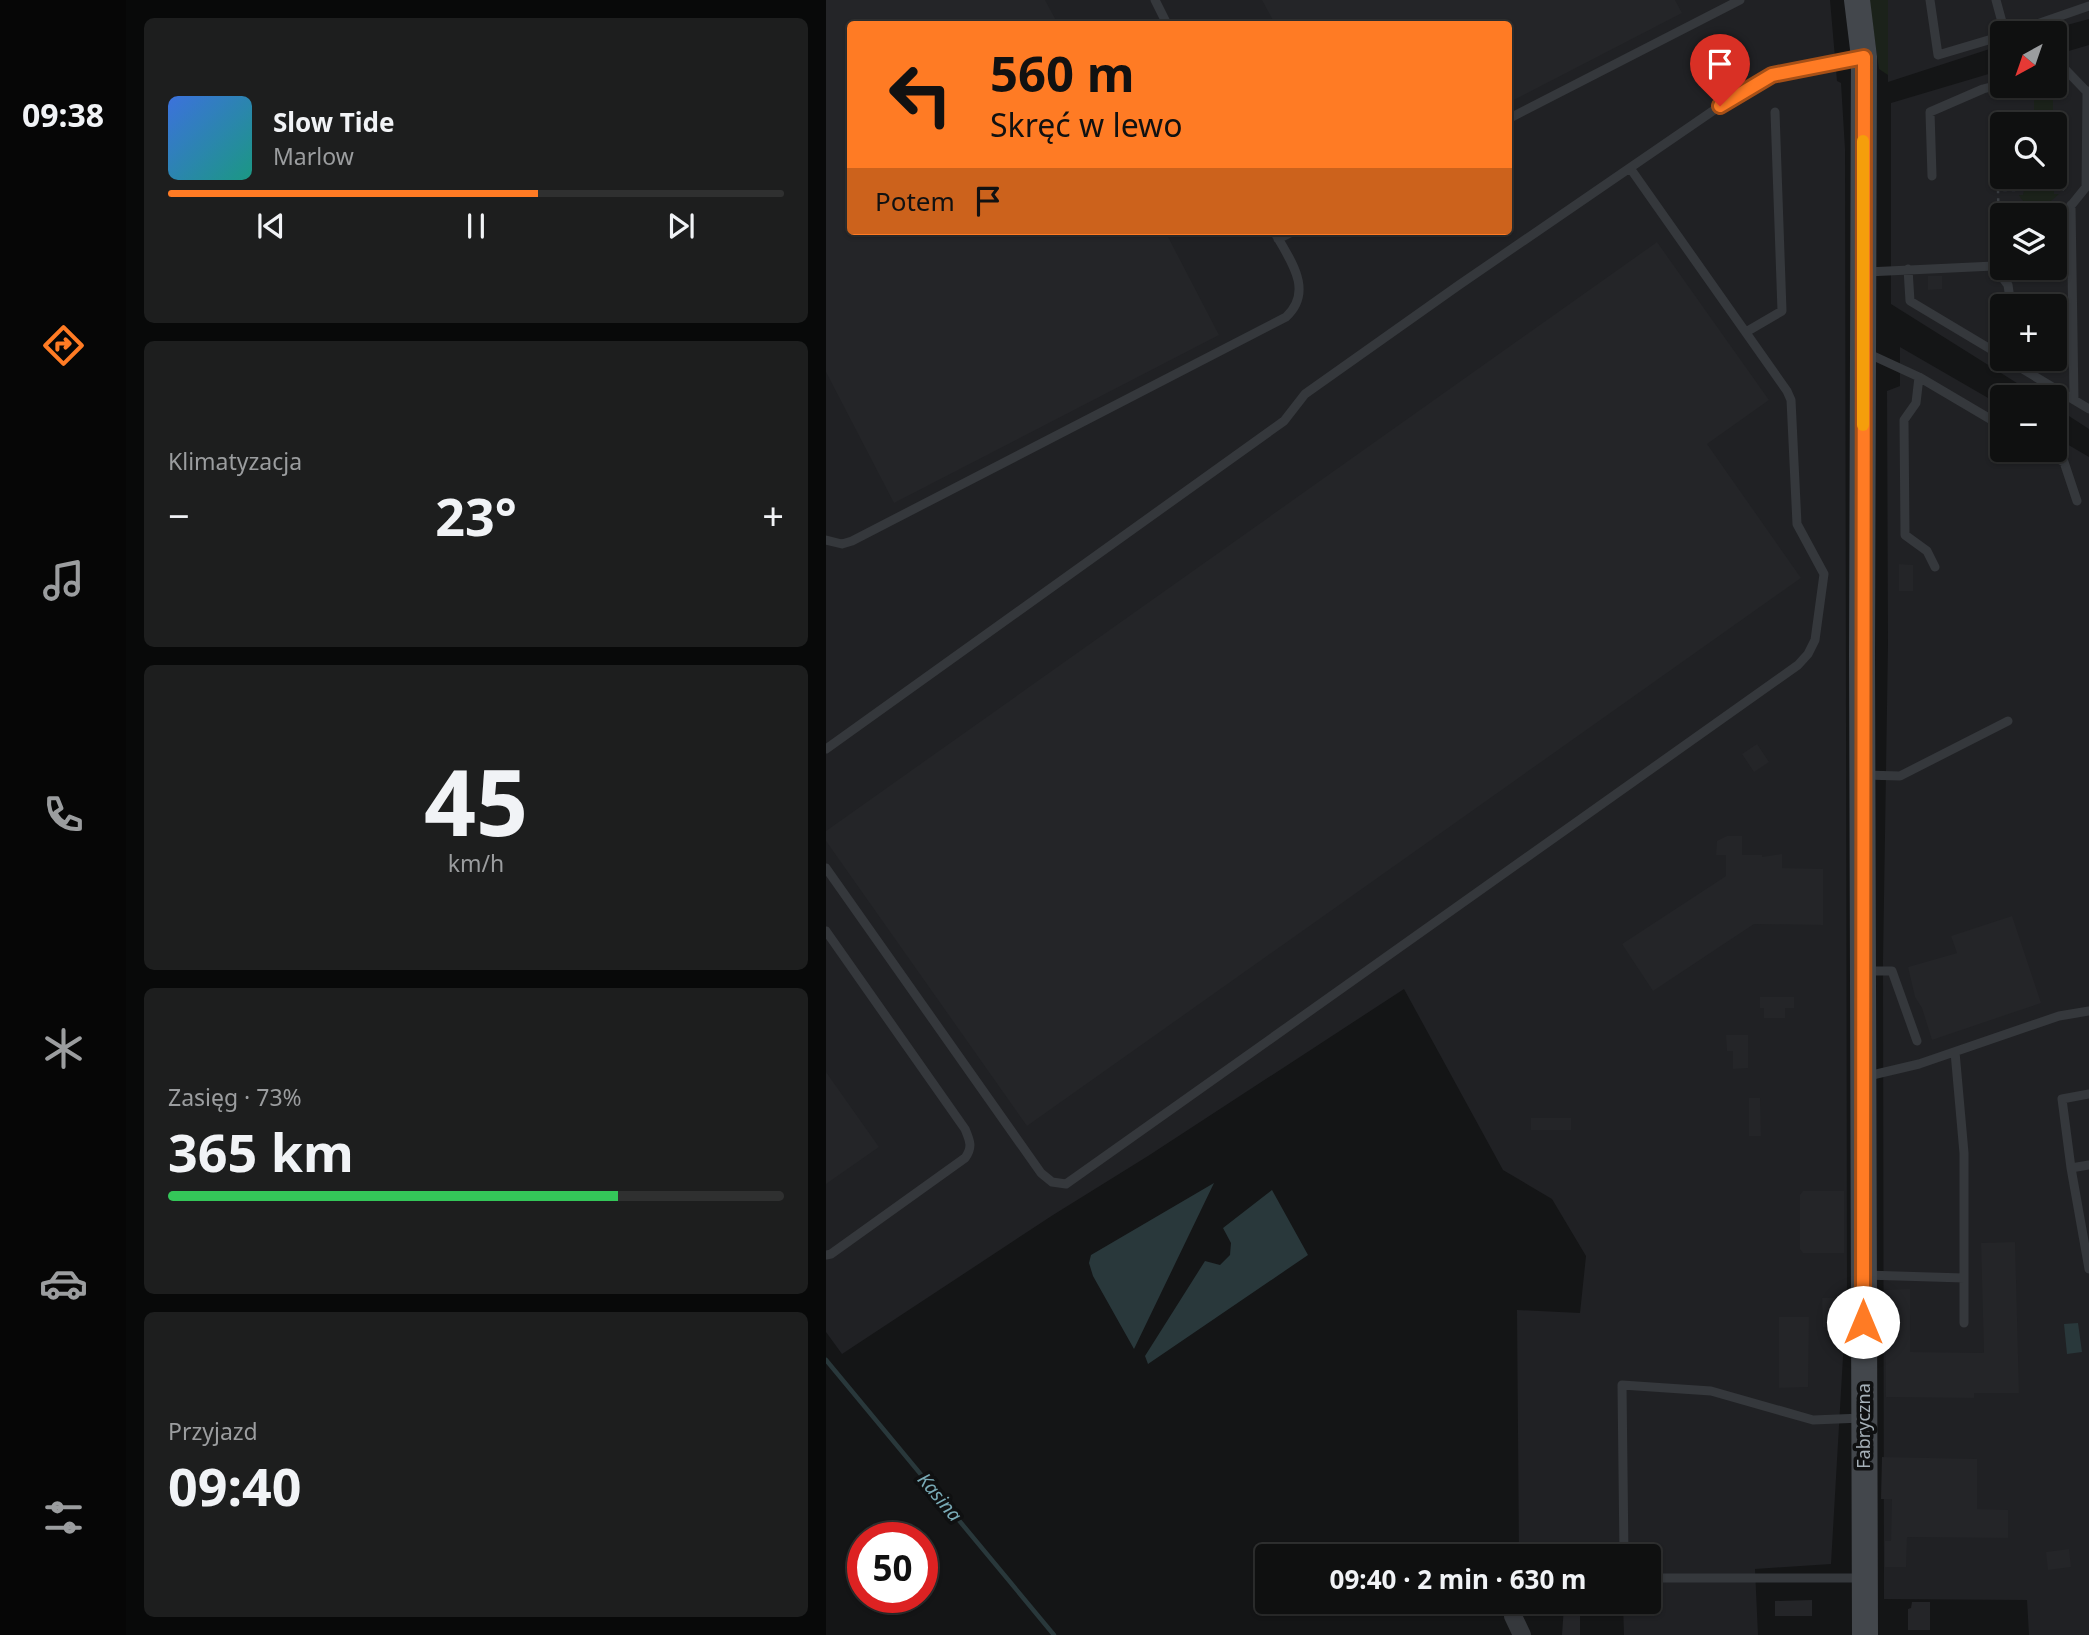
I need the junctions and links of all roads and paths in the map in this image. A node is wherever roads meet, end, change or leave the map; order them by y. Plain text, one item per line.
1 (1155, 0) edge
2 (1740, 0) edge
3 (1857, 0) edge
4 (1930, 0) edge
5 (1996, 0) edge
6 (2089, 6) edge
7 (1166, 21) edge
8 (2001, 21) edge
9 (2046, 21) edge
10 (1990, 39) edge
11 (1864, 57) junction
12 (2067, 71) edge
13 (1990, 87) edge
14 (2088, 92) edge
15 (1775, 112) dead end
16 (1512, 117) edge
17 (1630, 168) junction
18 (1932, 177) dead end
19 (1998, 203) edge
20 (2074, 203) junction
21 (2067, 212) edge
22 (1276, 235) edge
23 (1990, 266) edge
24 (1908, 269) junction
25 (1864, 272) junction
26 (1746, 332) junction
27 (1990, 348) edge
28 (1864, 352) junction
29 (2027, 371) edge
30 (1919, 377) junction
31 (2074, 400) junction
32 (2089, 409) edge
33 (1990, 419) edge
34 (2064, 462) edge
35 (2077, 501) dead end
36 (826, 540) edge
37 (1935, 567) dead end
38 (2008, 720) dead end
39 (826, 748) edge
40 (1864, 775) junction
41 (826, 868) edge
42 (826, 931) edge
43 (1863, 971) junction
44 (2088, 1012) edge
45 (1917, 1041) dead end
46 (1955, 1052) junction
47 (1863, 1077) junction
48 (2089, 1094) edge
49 (2089, 1165) edge
50 (2071, 1168) junction
51 (2085, 1222) edge
52 (826, 1255) edge
53 (2088, 1259) edge
54 (2089, 1269) edge
55 (1863, 1275) junction
56 (1964, 1278) junction
57 (1964, 1323) dead end
58 (1864, 1418) junction
59 (1624, 1544) edge
60 (1661, 1578) edge
61 (1864, 1578) junction
62 (1513, 1616) dead end
63 (1522, 1635) edge
64 (1865, 1635) edge

1 - 7 lane
2 - 16 lane
3 - 11 main road, Fabryczna
4 - 10 lane
5 - 8 lane
6 - 9 lane
11 - 17 lane
11 - 25 main road, Fabryczna
12 - 14 lane
13 - 18 lane
14 - 20 lane
15 - 26 lane
17 - 26 lane
17 - 39 lane
19 - 20 path
20 - 21 lane
20 - 31 lane
22 - 36 lane
23 - 24 lane
24 - 25 lane
24 - 27 lane
25 - 28 main road, Fabryczna
26 - 41 lane
28 - 30 lane
28 - 40 main road, Fabryczna
29 - 31 lane
30 - 33 lane
30 - 37 lane
31 - 32 lane
34 - 35 lane
38 - 40 lane
40 - 43 main road, Fabryczna
42 - 52 lane
43 - 45 lane
43 - 47 main road, Fabryczna
44 - 46 lane
46 - 47 lane
46 - 56 lane
47 - 55 main road, Fabryczna
48 - 50 lane
49 - 50 lane
50 - 51 lane
51 - 53 lane
53 - 54 lane
55 - 56 lane
55 - 58 main road, Fabryczna
56 - 57 lane
58 - 59 lane
58 - 61 main road, Fabryczna
60 - 61 lane
61 - 64 main road, Fabryczna
62 - 63 street

